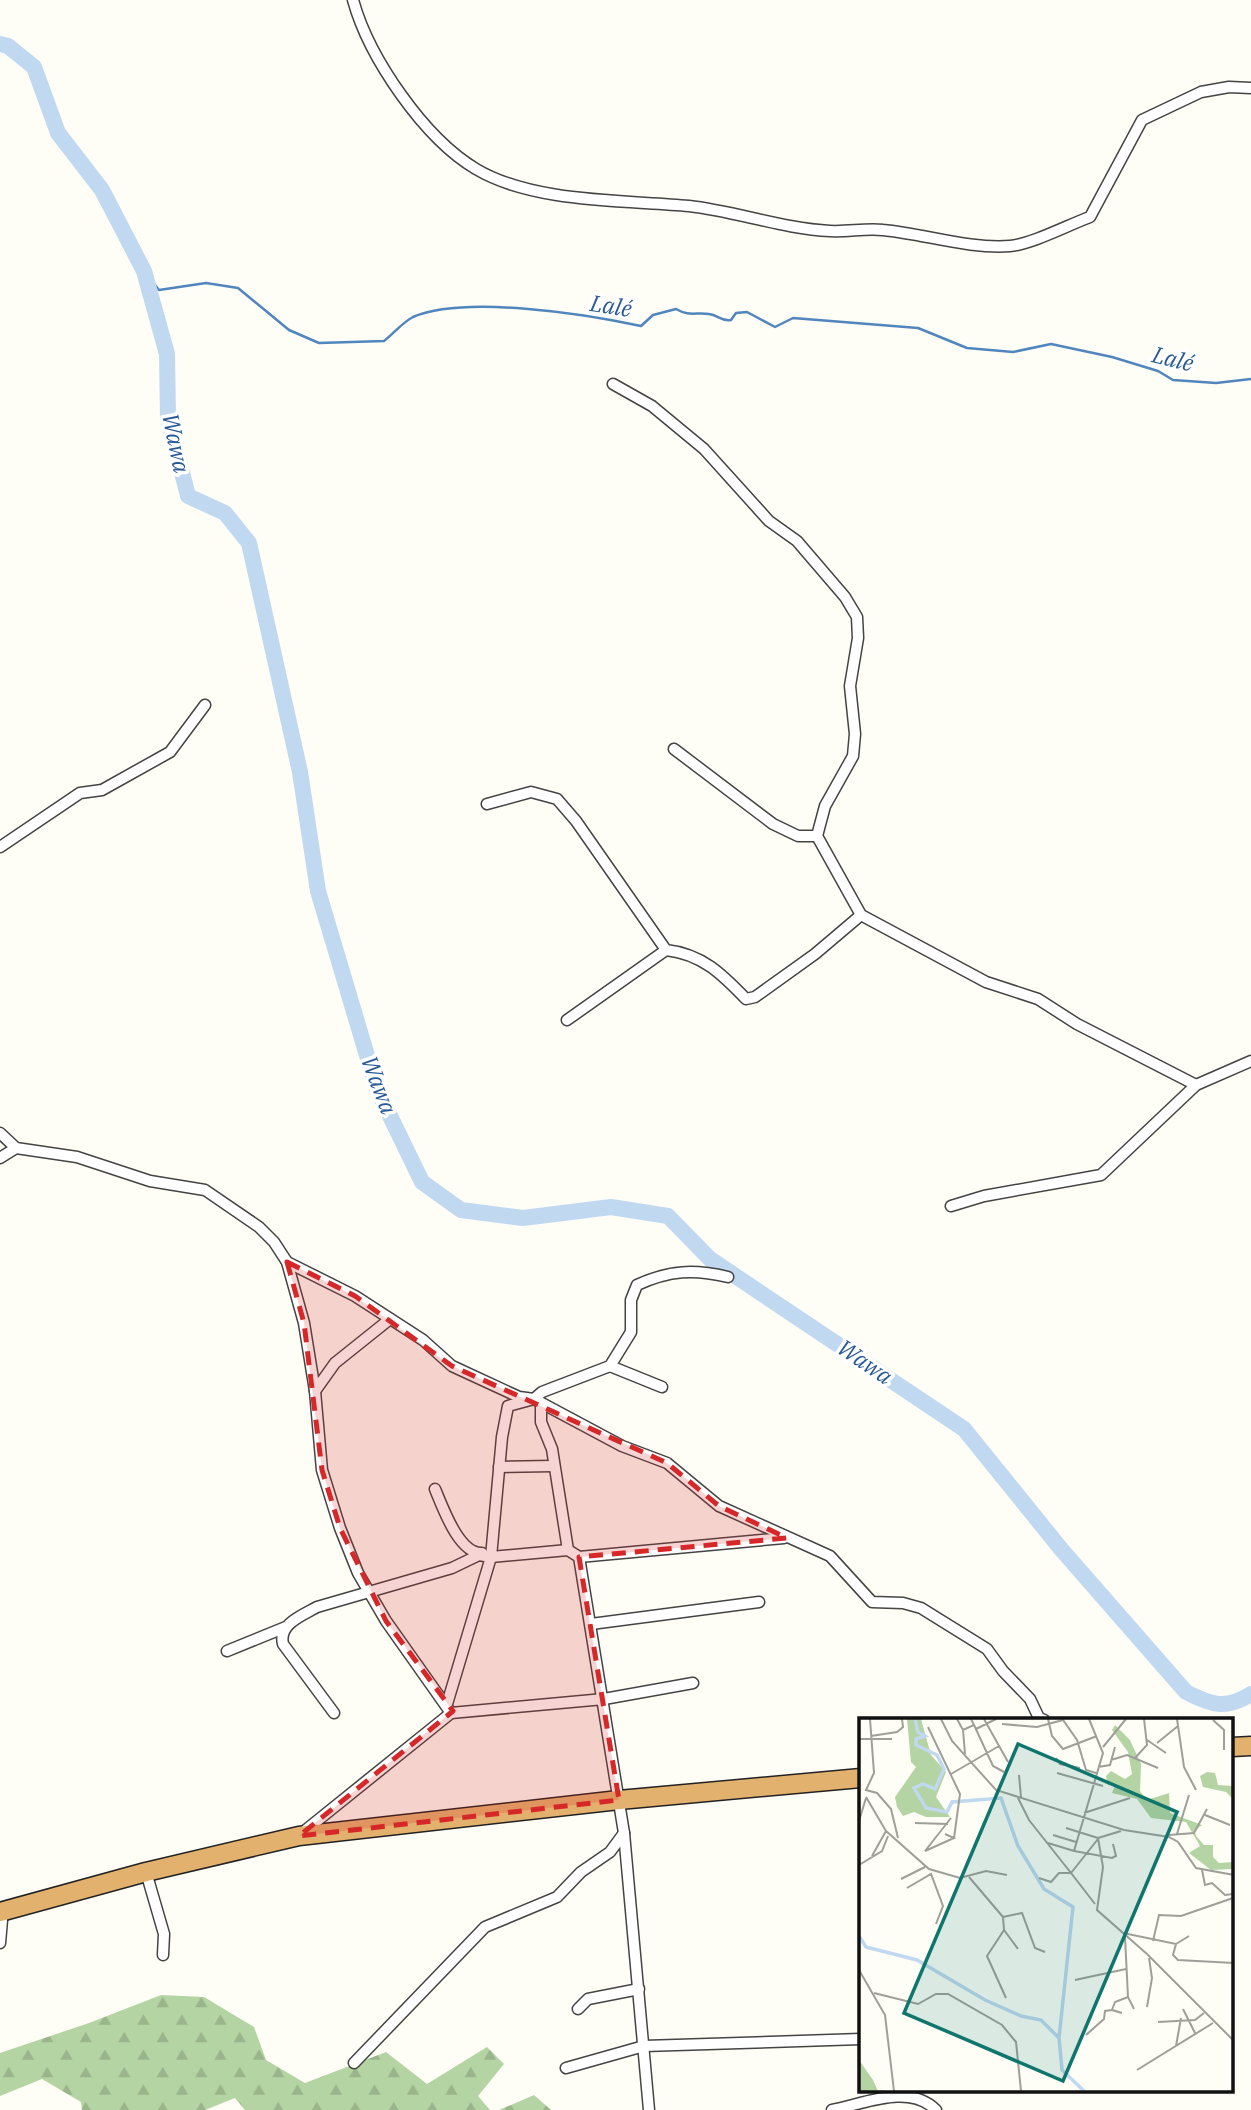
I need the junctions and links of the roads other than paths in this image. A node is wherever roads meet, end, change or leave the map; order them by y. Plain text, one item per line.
1 (353, 0) edge
2 (1251, 88) edge
3 (613, 384) dead end
4 (205, 705) dead end
5 (674, 749) dead end
6 (487, 804) dead end
7 (817, 836) junction
8 (0, 848) edge
9 (861, 915) junction
10 (666, 950) junction
11 (567, 1020) dead end
12 (1251, 1061) edge
13 (1196, 1086) junction
14 (0, 1133) edge
15 (16, 1148) junction
16 (0, 1158) edge
17 (951, 1206) dead end
18 (287, 1262) junction
19 (728, 1277) dead end
20 (390, 1320) junction
21 (610, 1366) junction
22 (662, 1387) dead end
23 (315, 1391) junction
24 (537, 1403) junction
25 (553, 1466) junction
26 (499, 1467) junction
27 (435, 1489) dead end
28 (787, 1538) junction
29 (568, 1550) junction
30 (491, 1553) junction
31 (480, 1555) junction
32 (579, 1557) junction
33 (369, 1592) junction
34 (759, 1602) dead end
35 (591, 1624) junction
36 (286, 1627) junction
37 (227, 1651) dead end
38 (693, 1684) dead end
39 (604, 1699) junction
40 (449, 1709) junction
41 (334, 1713) dead end
42 (1039, 1718) edge
43 (859, 1778) edge
44 (619, 1800) junction
45 (624, 1833) junction
46 (299, 1836) junction
47 (146, 1872) junction
48 (3, 1916) edge
49 (0, 1943) edge
50 (163, 1955) dead end
51 (639, 1989) junction
52 (578, 2009) dead end
53 (859, 2039) edge
54 (644, 2046) junction
55 (354, 2063) dead end
56 (566, 2068) dead end
57 (925, 2092) edge
58 (912, 2097) junction
59 (649, 2110) edge
60 (832, 2110) edge
61 (936, 2110) edge

1 - 2 street
3 - 7 street
4 - 8 street
5 - 7 street
6 - 10 street
7 - 9 street
9 - 10 street
9 - 13 street
10 - 11 street
12 - 13 street
13 - 17 street
14 - 15 street
15 - 16 street
15 - 18 street
18 - 20 street
18 - 23 street
19 - 21 street
20 - 23 street
20 - 24 street
21 - 22 street
21 - 24 street
23 - 33 street
24 - 25 street
24 - 26 street
24 - 28 street
25 - 26 street
25 - 29 street
26 - 30 street
27 - 31 street
28 - 32 street
28 - 42 street
29 - 30 street
29 - 32 street
30 - 31 street
30 - 40 street
31 - 33 street
32 - 35 street
33 - 36 street
33 - 40 street
34 - 35 street
35 - 39 street
36 - 37 street
36 - 41 street
38 - 39 street
39 - 40 street
39 - 44 street
40 - 46 street
43 - 44 highway
44 - 45 street
44 - 46 highway
45 - 51 street
45 - 55 street
46 - 47 highway
47 - 48 highway
47 - 50 street
48 - 49 street
51 - 52 street
51 - 54 street
53 - 54 street
54 - 56 street
54 - 59 street
57 - 58 street
58 - 60 street
58 - 61 street

